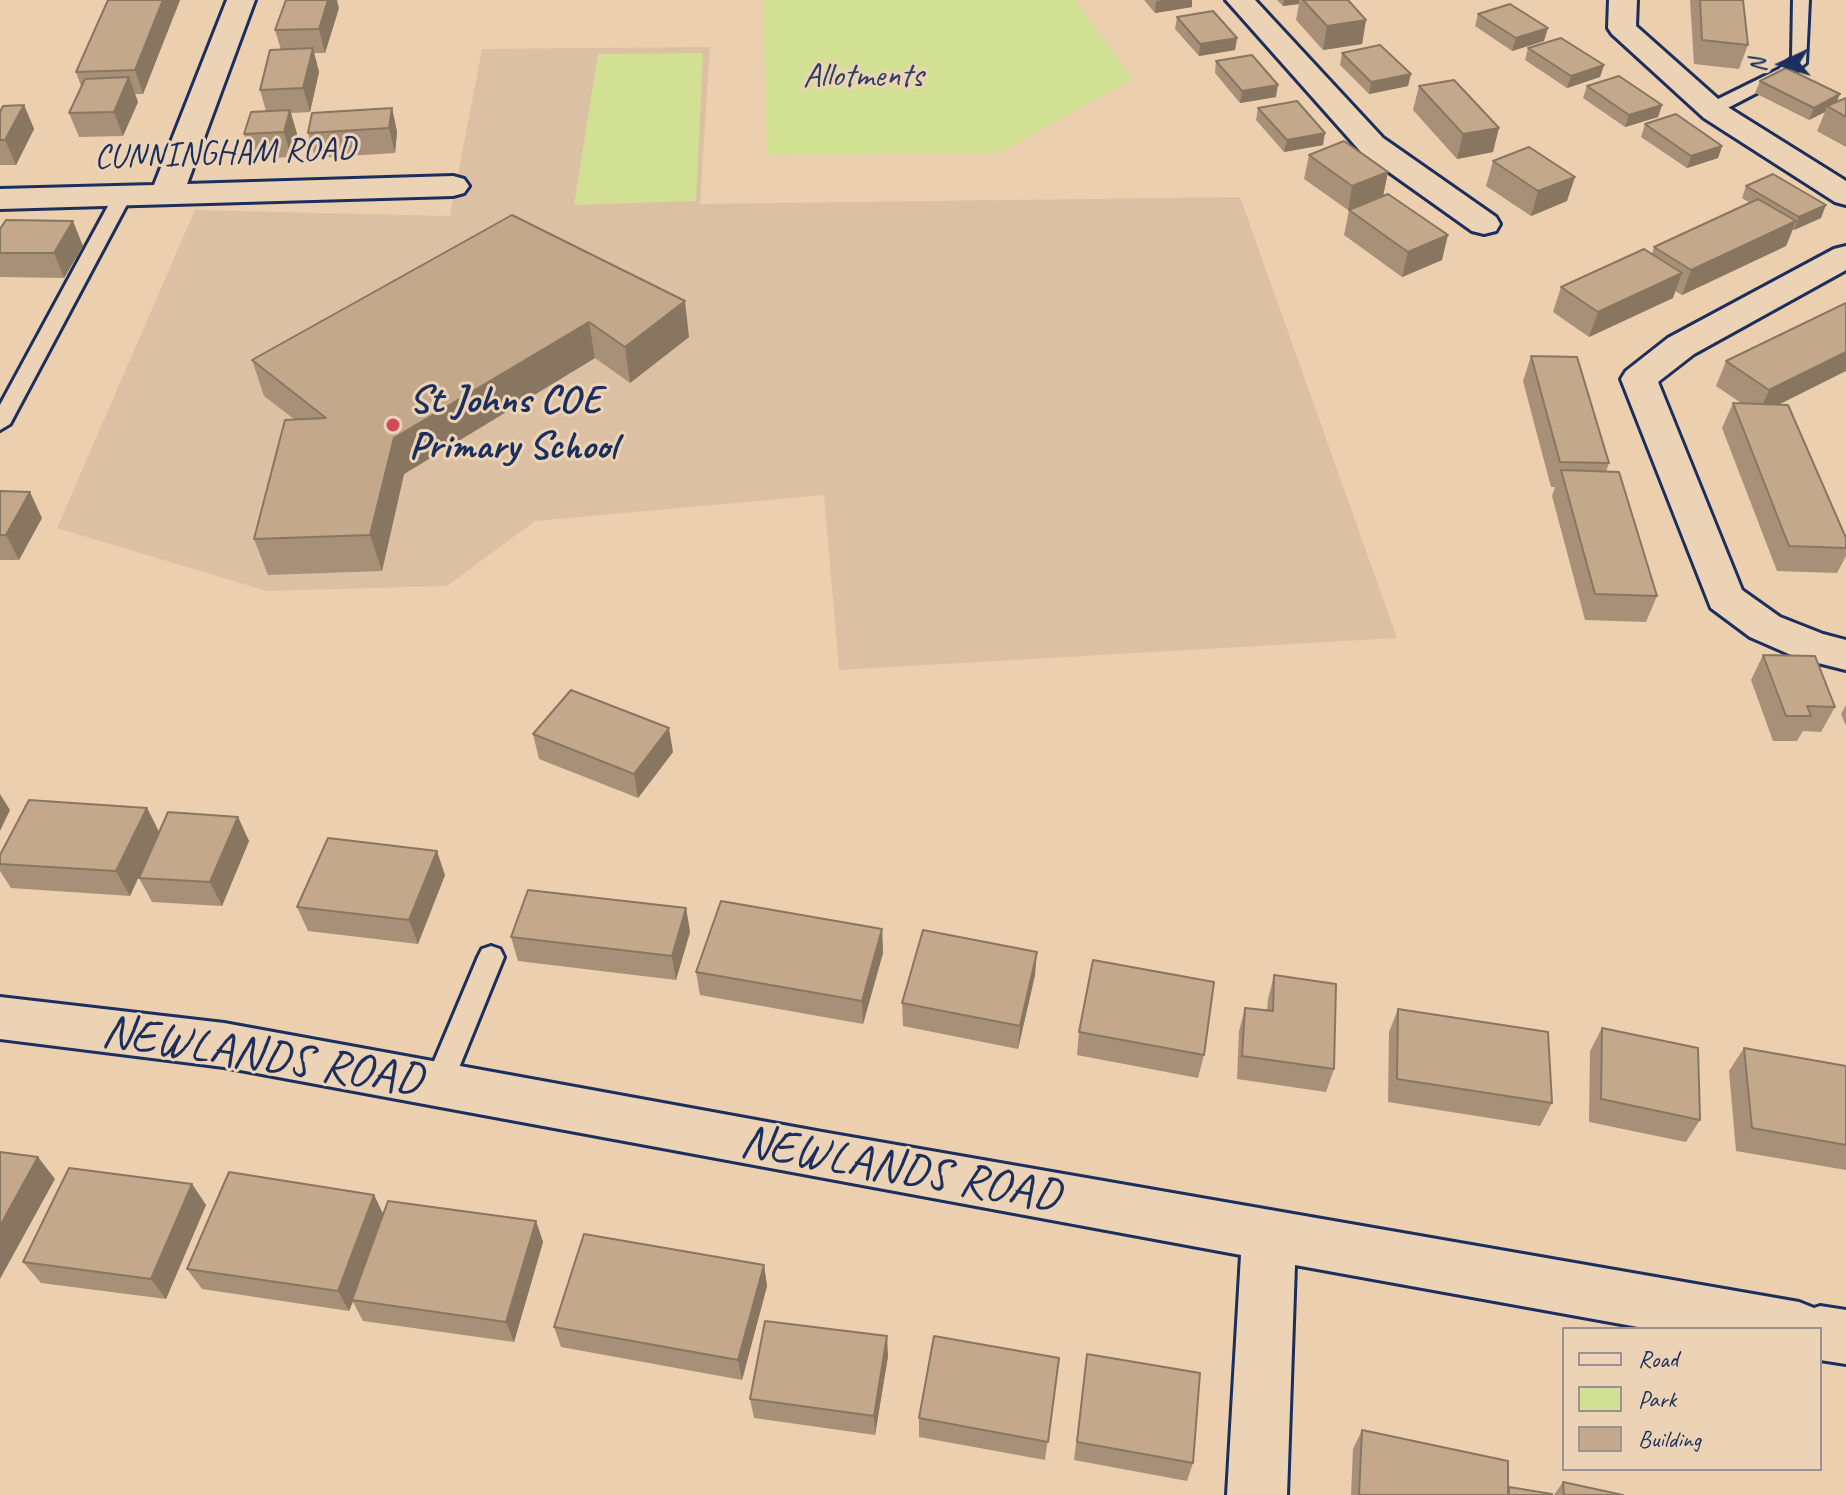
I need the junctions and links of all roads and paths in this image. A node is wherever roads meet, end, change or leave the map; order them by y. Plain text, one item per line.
1 (241, 0) edge
2 (1240, 0) edge
3 (1623, 0) edge
4 (1801, 0) edge
5 (1712, 109) junction
6 (453, 186) dead end
7 (167, 194) junction
8 (123, 195) junction
9 (1846, 195) edge
10 (0, 199) edge
11 (1484, 224) dead end
12 (1846, 256) edge
13 (0, 424) edge
14 (1846, 655) edge
15 (491, 957) dead end
16 (0, 1018) edge
17 (438, 1085) junction
18 (1269, 1236) junction
19 (1788, 1327) edge
20 (1822, 1333) edge
21 (1846, 1337) edge
22 (1257, 1495) edge

1 - 7 street
2 - 11 street
3 - 5 street
4 - 5 lane
5 - 9 street
6 - 7 street, CUNNINGHAM ROAD
7 - 8 street, CUNNINGHAM ROAD
8 - 10 street, CUNNINGHAM ROAD
8 - 13 lane
12 - 14 street
15 - 17 lane
16 - 17 street, NEWLANDS ROAD
17 - 18 street, NEWLANDS ROAD
18 - 19 street, NEWLANDS ROAD
18 - 22 street
20 - 21 street

